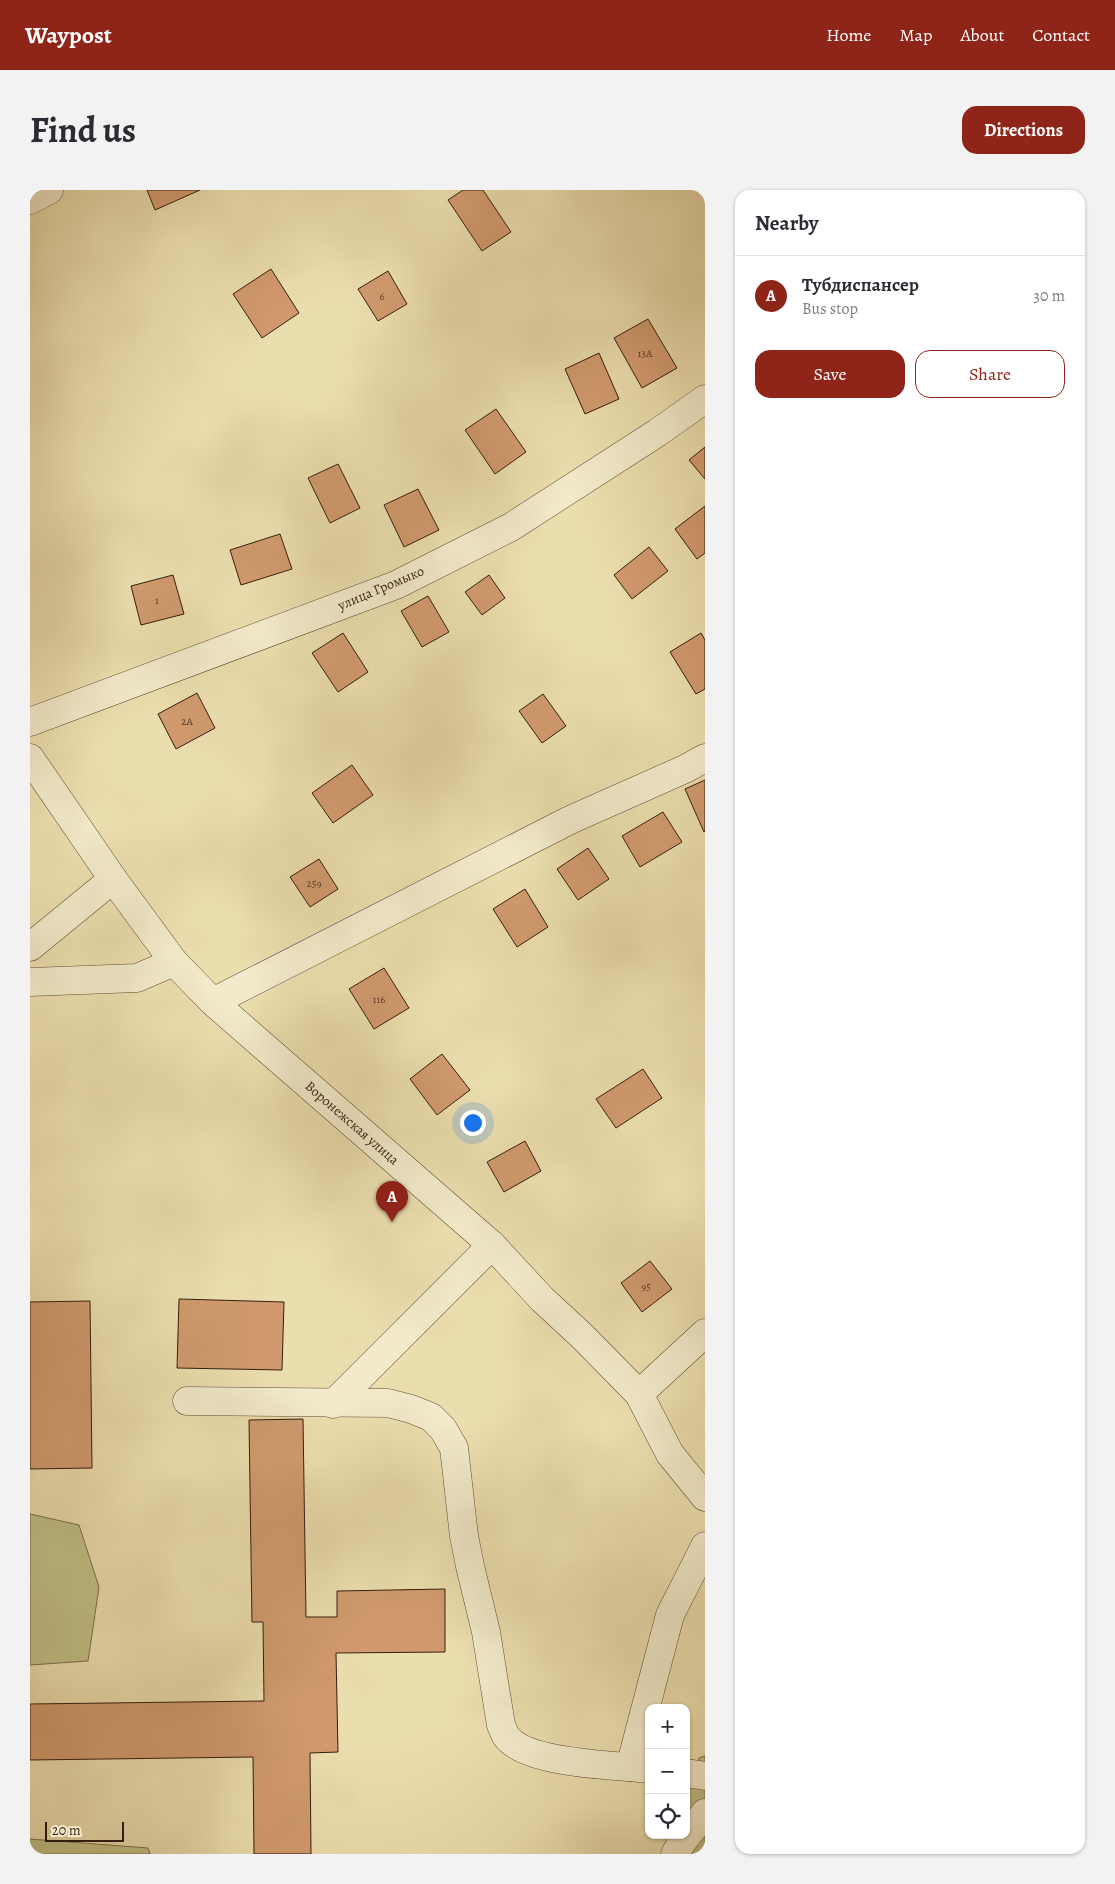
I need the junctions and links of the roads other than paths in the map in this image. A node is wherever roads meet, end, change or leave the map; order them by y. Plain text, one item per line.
1 (50, 190) edge
2 (30, 200) edge
3 (705, 399) edge
4 (30, 722) edge
5 (30, 758) edge
6 (705, 758) edge
7 (113, 879) junction
8 (30, 947) edge
9 (174, 962) junction
10 (30, 982) edge
11 (213, 1002) junction
12 (492, 1245) junction
13 (705, 1333) edge
14 (639, 1394) junction
15 (187, 1401) dead end
16 (333, 1404) junction
17 (705, 1498) edge
18 (705, 1546) edge
19 (639, 1768) edge
20 (690, 1774) edge
21 (705, 1776) edge
22 (705, 1813) edge
23 (675, 1854) edge

1 - 2 street
3 - 4 street, улица Громыко
5 - 7 street, Воронежская улица
6 - 11 street
7 - 8 street
7 - 9 street, Воронежская улица
9 - 10 street
9 - 11 street, Воронежская улица
11 - 12 street, Воронежская улица
12 - 14 street, Воронежская улица
12 - 16 street
13 - 14 street
14 - 17 street, Воронежская улица
15 - 16 street
16 - 19 street
18 - 19 street
20 - 21 street
22 - 23 street

